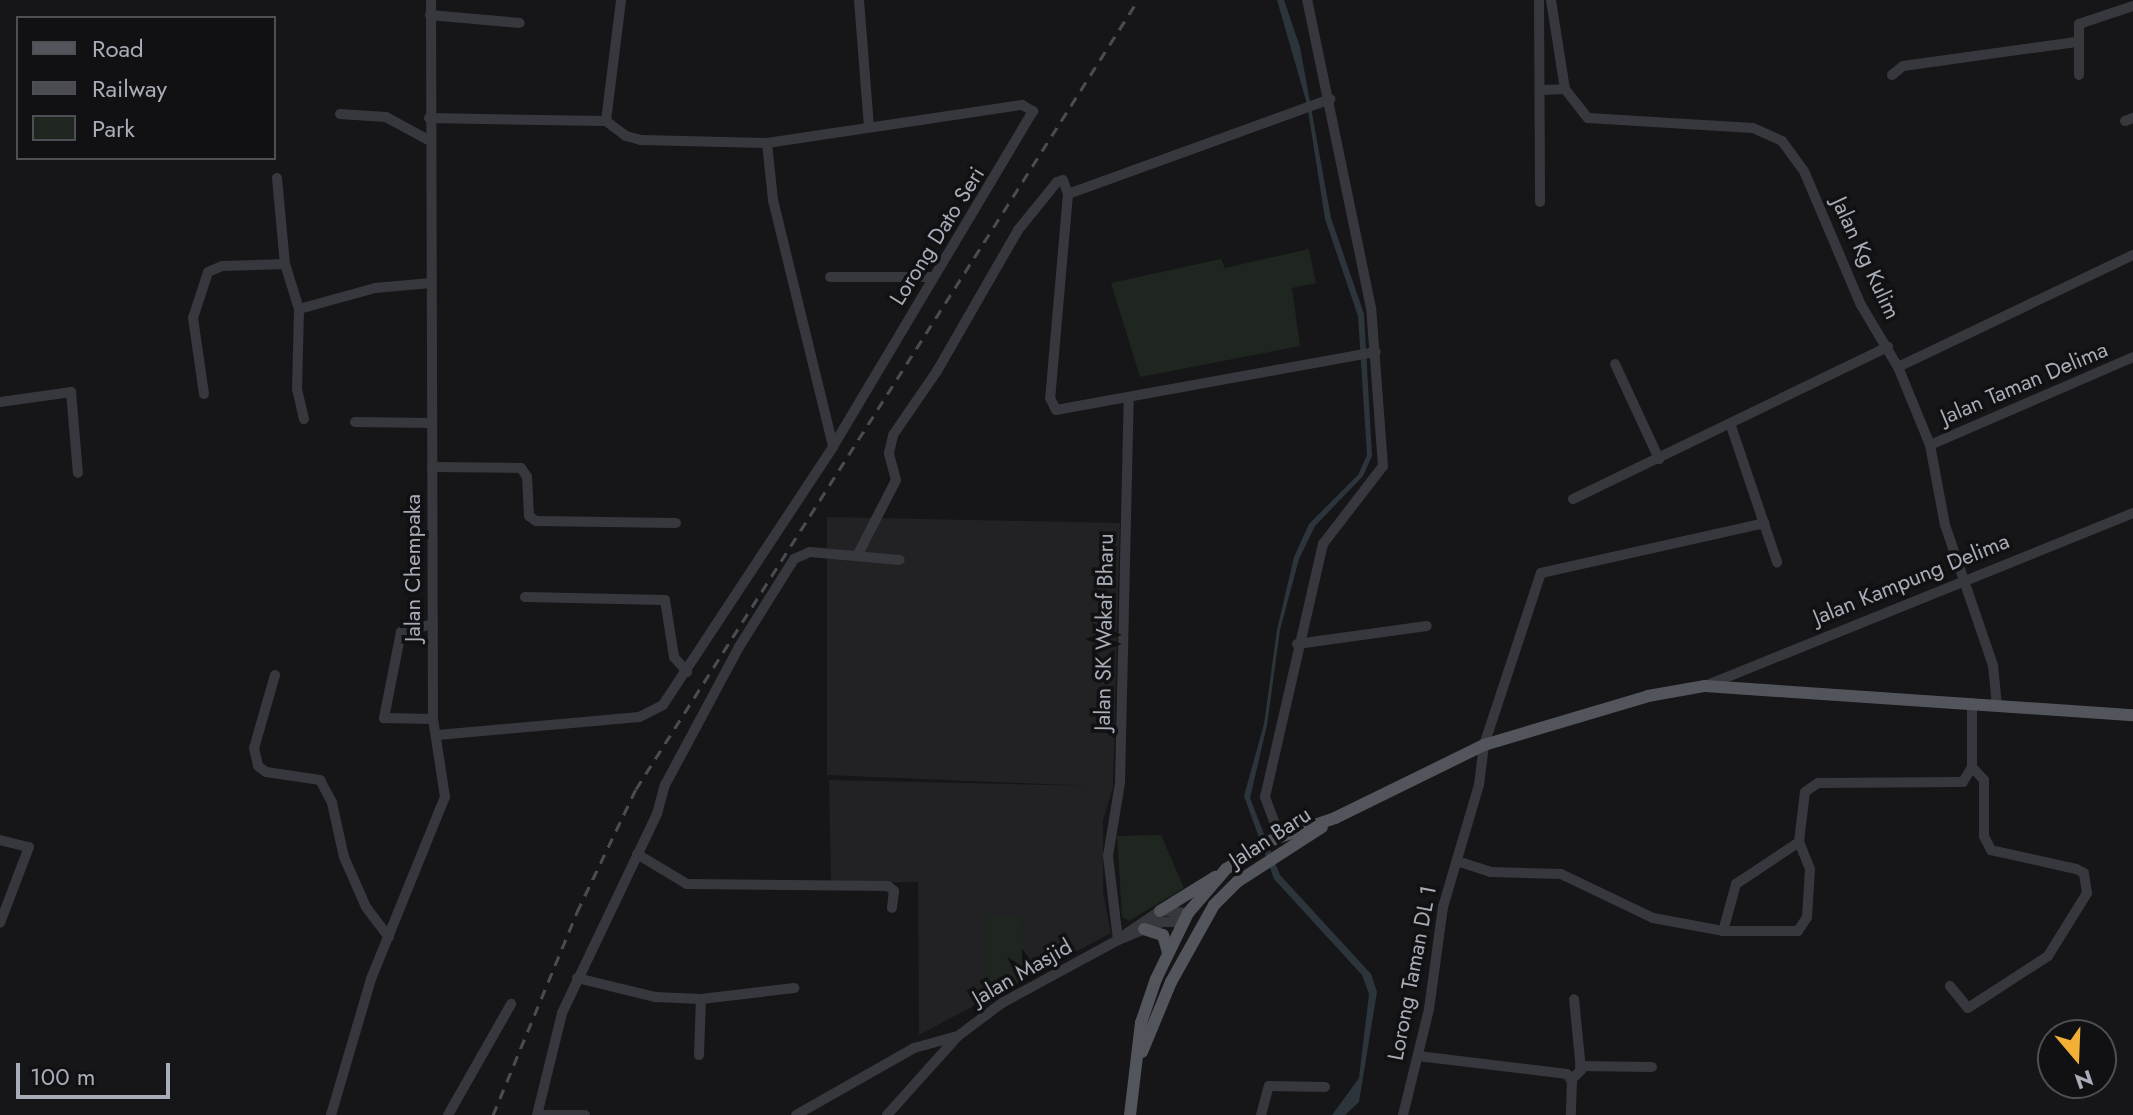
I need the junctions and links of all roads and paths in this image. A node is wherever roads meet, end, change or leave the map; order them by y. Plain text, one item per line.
1 (431, 0) edge
2 (621, 0) edge
3 (859, 0) edge
4 (1307, 0) edge
5 (1539, 0) edge
6 (1551, 0) edge
7 (2133, 6) edge
8 (430, 15) junction
9 (520, 23) dead end
10 (2076, 42) junction
11 (1892, 75) dead end
12 (2079, 75) dead end
13 (1565, 89) junction
14 (1540, 90) junction
15 (1330, 99) junction
16 (340, 114) dead end
17 (429, 118) junction
18 (606, 121) junction
19 (869, 127) junction
20 (430, 141) junction
21 (767, 143) junction
22 (277, 178) dead end
23 (1068, 194) junction
24 (1540, 202) dead end
25 (2133, 255) edge
26 (285, 264) junction
27 (830, 277) dead end
28 (933, 277) junction
29 (431, 283) junction
30 (299, 309) junction
31 (1888, 347) junction
32 (1373, 352) junction
33 (2133, 357) edge
34 (1615, 364) dead end
35 (1898, 367) junction
36 (204, 394) dead end
37 (1129, 398) junction
38 (0, 402) edge
39 (304, 419) dead end
40 (355, 422) dead end
41 (432, 423) junction
42 (1731, 426) junction
43 (1930, 445) junction
44 (833, 447) junction
45 (1659, 459) junction
46 (432, 467) junction
47 (78, 473) dead end
48 (1573, 499) dead end
49 (2133, 513) edge
50 (676, 523) dead end
51 (1764, 523) junction
52 (857, 556) junction
53 (900, 560) dead end
54 (1777, 562) dead end
55 (1966, 578) junction
56 (525, 597) dead end
57 (433, 624) junction
58 (1427, 626) dead end
59 (1297, 644) junction
60 (687, 672) junction
61 (275, 675) dead end
62 (1705, 686) junction
63 (1972, 703) junction
64 (1997, 706) junction
65 (2133, 715) edge
66 (433, 719) junction
67 (438, 735) junction
68 (1484, 745) junction
69 (1972, 767) junction
70 (1335, 818) junction
71 (1280, 837) junction
72 (0, 840) edge
73 (1799, 842) junction
74 (637, 854) junction
75 (1457, 861) junction
76 (1226, 869) junction
77 (1214, 905) junction
78 (892, 908) dead end
79 (1160, 911) junction
80 (1187, 919) junction
81 (0, 923) edge
82 (1144, 929) junction
83 (1723, 931) junction
84 (389, 937) junction
85 (1118, 940) junction
86 (1168, 952) junction
87 (1186, 952) junction
88 (577, 978) junction
89 (1950, 986) dead end
90 (794, 988) dead end
91 (701, 999) junction
92 (1574, 999) dead end
93 (511, 1004) dead end
94 (958, 1036) junction
95 (699, 1055) dead end
96 (1418, 1056) junction
97 (1137, 1062) junction
98 (1580, 1066) junction
99 (1652, 1067) dead end
100 (1571, 1080) junction
101 (1325, 1087) dead end
102 (538, 1113) edge
103 (331, 1115) edge
104 (448, 1115) edge
105 (585, 1115) edge
106 (796, 1115) edge
107 (887, 1115) edge
108 (1130, 1115) edge
109 (1261, 1115) edge
110 (1403, 1115) edge
111 (1571, 1115) edge

1 - 8 street, Jalan Chempaka
2 - 18 street
3 - 19 street
4 - 15 street
5 - 14 street
6 - 13 street
7 - 10 street
8 - 9 street
8 - 17 street, Jalan Chempaka
10 - 11 street
10 - 12 street
13 - 14 street
13 - 31 street, Jalan Kg Kulim
14 - 24 street
15 - 23 street
15 - 32 street
16 - 20 street
17 - 18 street, Lorong Dato Seri
17 - 20 street, Jalan Chempaka
18 - 21 street, Lorong Dato Seri
19 - 21 street, Lorong Dato Seri
19 - 28 street, Lorong Dato Seri
20 - 29 street, Jalan Chempaka
21 - 44 street
22 - 26 street
23 - 37 street
23 - 52 street
25 - 35 street
26 - 30 street
26 - 36 street
27 - 28 street
28 - 44 street, Lorong Dato Seri
29 - 30 street
29 - 41 street, Jalan Chempaka
30 - 39 street
31 - 35 street, Jalan Kg Kulim
31 - 42 street
32 - 37 street
32 - 59 street
33 - 43 street, Jalan Taman Delima
34 - 45 street
35 - 43 street, Jalan Kg Kulim
37 - 85 street, Jalan SK Wakaf Bharu
38 - 47 street
40 - 41 street
41 - 46 street, Jalan Chempaka
42 - 45 street
42 - 51 street
43 - 55 street, Jalan Kg Kulim
44 - 60 street, Lorong Dato Seri
45 - 48 street
46 - 50 street
46 - 57 street, Jalan Chempaka
49 - 55 street, Jalan Kampung Delima
51 - 54 street
51 - 68 street, Lorong Taman DL 1
52 - 53 street
52 - 74 street
55 - 62 street, Jalan Kampung Delima
55 - 64 street, Jalan Kg Kulim
56 - 60 street
57 - 66 street, Jalan Chempaka
57 - 66 street
58 - 59 street
59 - 71 street
60 - 67 street, Lorong Dato Seri
61 - 84 street
62 - 63 main road
62 - 68 main road
63 - 64 main road
63 - 69 street
64 - 65 main road
66 - 67 street, Jalan Chempaka
67 - 84 street, Jalan Chempaka
68 - 70 main road
68 - 75 street, Lorong Taman DL 1
69 - 73 street
69 - 89 street
70 - 71 main road, Jalan Baru
70 - 77 main road, Jalan Baru
71 - 76 main road, Jalan Baru
72 - 81 street
73 - 83 street
73 - 83 street
74 - 78 street
74 - 88 street
75 - 83 street
75 - 96 street, Lorong Taman DL 1
76 - 79 main road
76 - 80 main road, Jalan Baru
77 - 80 main road
77 - 87 main road, Jalan Baru
79 - 80 street
79 - 85 street, Jalan Masjid
80 - 82 street, Jalan Masjid
80 - 86 main road, Jalan Baru
80 - 87 main road
82 - 85 street, Jalan Masjid
82 - 86 main road
84 - 103 street, Jalan Chempaka
85 - 94 street, Jalan Masjid
86 - 97 main road, Jalan Baru
87 - 97 main road, Jalan Baru
88 - 91 street
88 - 102 street
90 - 91 street
91 - 95 street
92 - 98 street
93 - 104 street
94 - 106 street
94 - 107 street, Jalan Masjid
96 - 100 street
96 - 110 street, Lorong Taman DL 1
97 - 108 main road, Jalan Baru
98 - 99 street
98 - 100 street
100 - 111 street
101 - 109 street
102 - 105 street

